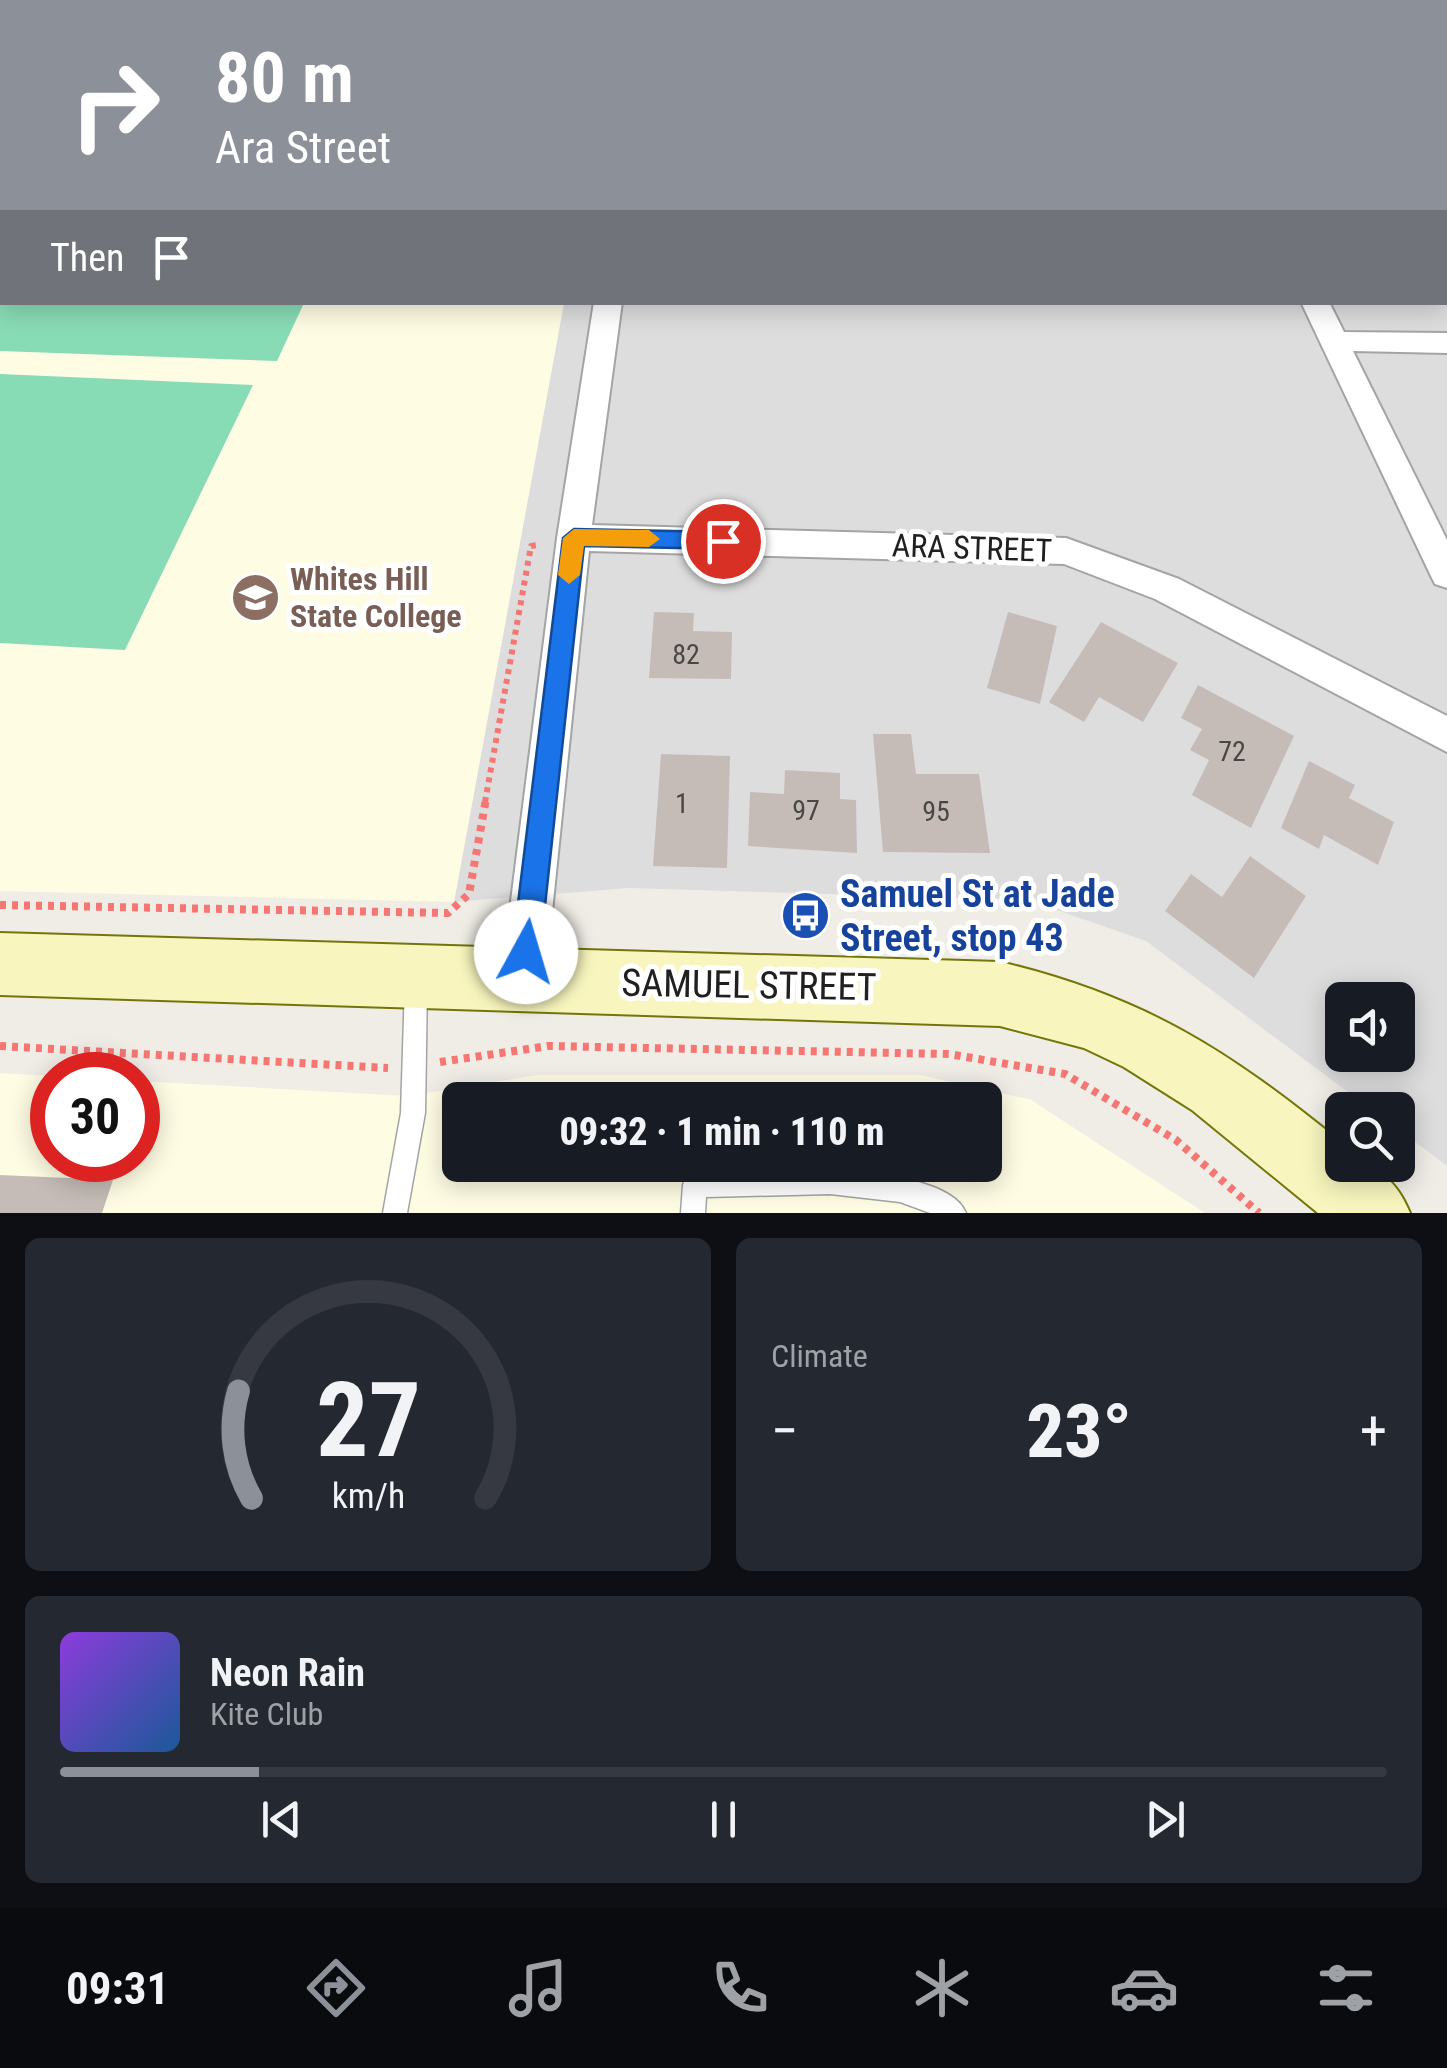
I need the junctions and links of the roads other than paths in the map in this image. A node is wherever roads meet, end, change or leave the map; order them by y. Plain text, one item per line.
1 (608, 305) edge
2 (1316, 305) edge
3 (1334, 341) junction
4 (1447, 342) edge
5 (574, 538) junction
6 (1447, 574) edge
7 (1447, 735) edge
8 (0, 964) edge
9 (416, 977) junction
10 (523, 980) junction
11 (395, 1213) edge
12 (693, 1213) edge
13 (954, 1213) edge
14 (1374, 1213) edge

1 - 5 street
2 - 3 street
3 - 4 street
3 - 6 street
5 - 7 street, ARA STREET
5 - 10 street
8 - 9 street, SAMUEL STREET
9 - 10 street, SAMUEL STREET
9 - 11 lane
10 - 14 street, SAMUEL STREET
12 - 13 lane

